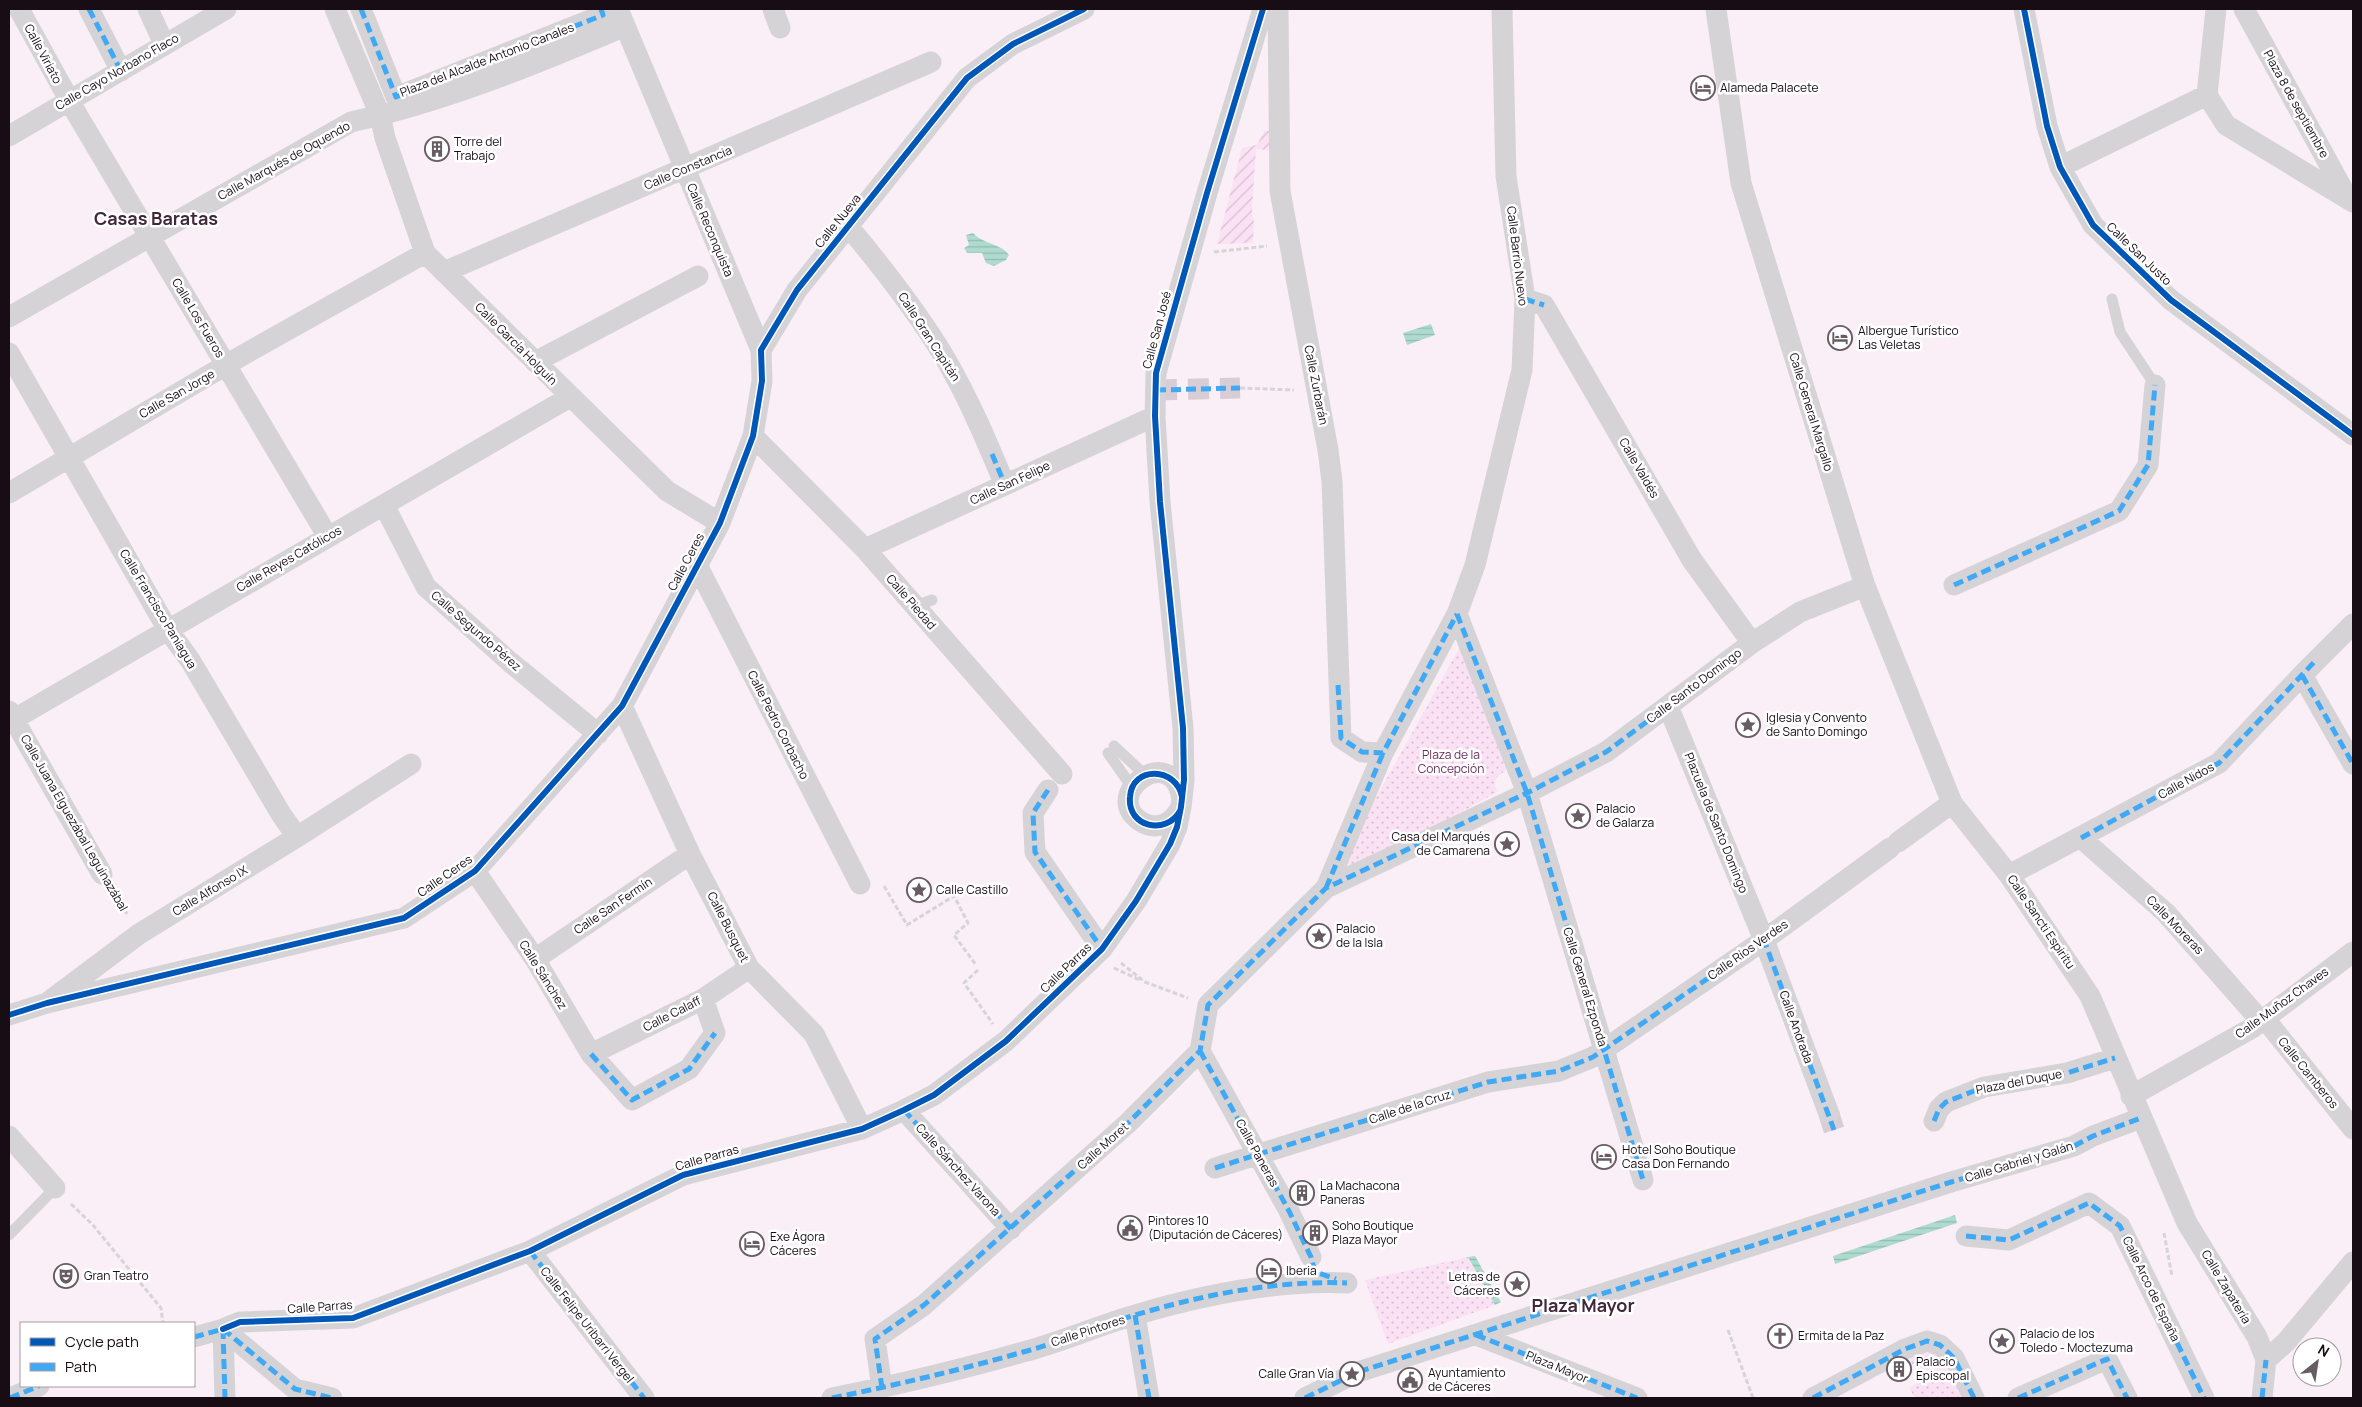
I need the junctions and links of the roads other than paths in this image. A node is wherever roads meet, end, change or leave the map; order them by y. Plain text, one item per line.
1 (19, 9) edge
2 (89, 9) edge
3 (148, 9) edge
4 (225, 9) edge
5 (335, 9) edge
6 (361, 9) edge
7 (601, 9) edge
8 (1084, 9) edge
9 (1262, 9) edge
10 (1278, 9) edge
11 (1502, 9) edge
12 (1716, 9) edge
13 (2024, 9) edge
14 (2216, 9) edge
15 (2244, 9) edge
16 (622, 18) edge
17 (164, 44) junction
18 (931, 62) dead end
19 (121, 71) junction
20 (2207, 95) junction
21 (68, 100) junction
22 (380, 116) junction
23 (9, 136) edge
24 (2060, 167) junction
25 (685, 169) junction
26 (2350, 200) edge
27 (848, 226) junction
28 (150, 236) junction
29 (424, 253) junction
30 (444, 272) junction
31 (698, 276) dead end
32 (2112, 299) dead end
33 (1534, 302) junction
34 (9, 317) edge
35 (761, 350) junction
36 (9, 353) edge
37 (535, 362) junction
38 (226, 365) junction
39 (2156, 385) joint
40 (570, 397) junction
41 (1155, 416) junction
42 (2353, 435) edge
43 (753, 436) junction
44 (69, 458) junction
45 (1005, 485) junction
46 (9, 493) edge
47 (384, 504) junction
48 (720, 523) junction
49 (328, 537) junction
50 (865, 549) junction
51 (698, 565) junction
52 (1954, 585) dead end
53 (1865, 586) junction
54 (1457, 614) junction
55 (2353, 624) edge
56 (168, 630) junction
57 (1752, 643) junction
58 (2302, 675) junction
59 (622, 706) junction
60 (1668, 706) junction
61 (10, 718) edge
62 (598, 734) junction
63 (1383, 753) junction
64 (411, 764) dead end
65 (2353, 764) edge
66 (1138, 781) junction
67 (1527, 793) junction
68 (1182, 803) junction
69 (1952, 803) junction
70 (298, 837) junction
71 (2081, 838) junction
72 (690, 854) junction
73 (475, 871) junction
74 (102, 874) road end
75 (2010, 875) junction
76 (860, 884) road end
77 (1326, 888) junction
78 (1764, 940) junction
79 (2353, 952) edge
80 (1098, 954) junction
81 (535, 959) junction
82 (749, 968) junction
83 (702, 999) junction
84 (47, 1003) junction
85 (9, 1014) edge
86 (2260, 1020) junction
87 (1604, 1050) junction
88 (1200, 1051) junction
89 (591, 1054) junction
90 (2113, 1054) junction
91 (2131, 1096) junction
92 (904, 1110) junction
93 (1829, 1114) tunnel mouth
94 (2141, 1118) junction
95 (1934, 1121) dead end
96 (862, 1129) junction
97 (2353, 1129) edge
98 (9, 1136) edge
99 (1258, 1155) junction
100 (1215, 1168) dead end
101 (1644, 1180) dead end
102 (55, 1188) joint
103 (1011, 1229) junction
104 (9, 1235) edge
105 (1966, 1236) dead end
106 (530, 1251) junction
107 (1311, 1257) dead end
108 (2353, 1262) edge
109 (1347, 1283) dead end
110 (1135, 1315) junction
111 (223, 1330) junction
112 (1476, 1335) junction
113 (195, 1337) edge
114 (2266, 1360) junction
115 (37, 1387) edge
116 (882, 1388) junction
117 (299, 1393) edge
118 (10, 1398) edge
119 (225, 1398) edge
120 (332, 1398) edge
121 (644, 1398) edge
122 (832, 1398) edge
123 (1149, 1398) edge
124 (1305, 1398) edge
125 (1638, 1398) edge
126 (1813, 1398) edge
127 (1974, 1398) edge
128 (2018, 1398) edge
129 (2127, 1398) edge
130 (2204, 1398) edge
131 (2262, 1398) edge

1 - 21 street, Calle Viriato
2 - 19 street
3 - 17 street
4 - 17 street, Calle Cayo Norbano Flaco
5 - 22 street
6 - 7 street, Plaza del Alcalde Antonio Canales
8 - 27 street, Calle Nueva
9 - 41 street, Calle San José
10 - 63 street, Calle Zurbarán
11 - 33 street, Calle Barrio Nuevo
12 - 53 street, Calle General Margallo
13 - 24 street, Calle San Justo
14 - 20 street
15 - 26 street, Plaza 8 de septiembre
16 - 22 street, Plaza del Alcalde Antonio Canales
16 - 25 street, Calle Reconquista
17 - 19 street, Calle Cayo Norbano Flaco
18 - 25 street, Calle Constancia
19 - 21 street, Calle Cayo Norbano Flaco
20 - 24 street
20 - 26 street, Plaza 8 de septiembre
21 - 23 street, Calle Cayo Norbano Flaco
21 - 28 street, Calle Los Fueros
22 - 28 street, Calle Marqués de Oquendo
22 - 29 street, Calle García Holguín
24 - 42 street, Calle San Justo
25 - 30 street, Calle Constancia
25 - 35 street, Calle Reconquista
27 - 35 street, Calle Nueva
27 - 45 street, Calle Gran Capitán
28 - 34 street, Calle Marqués de Oquendo
28 - 38 street, Calle Los Fueros
29 - 30 street, Calle García Holguín
29 - 38 street, Calle San Jorge
30 - 37 street, Calle García Holguín
31 - 37 street
32 - 39 lane
33 - 54 street, Calle Barrio Nuevo
33 - 57 street, Calle Valdés
35 - 43 street
36 - 44 street, Calle Francisco Paniagua
37 - 40 street, Calle García Holguín
38 - 44 street, Calle San Jorge
38 - 49 street, Calle Los Fueros
39 - 52 street
40 - 47 street, Calle Reyes Católicos
40 - 48 street, Calle García Holguín
41 - 45 street, Calle San Felipe
41 - 68 street, Calle San José
43 - 48 street
43 - 50 street, Calle Piedad
44 - 46 street, Calle San Jorge
44 - 56 street, Calle Francisco Paniagua
45 - 50 street, Calle San Felipe
47 - 49 street, Calle Reyes Católicos
47 - 62 street, Calle Segundo Pérez
48 - 51 street, Calle Ceres
49 - 56 street, Calle Reyes Católicos
50 - 80 street, Calle Piedad
51 - 59 street, Calle Ceres
51 - 76 street, Calle Pedro Corbacho
53 - 57 street, Calle Santo Domingo
53 - 69 street, Calle General Margallo
54 - 63 street
54 - 67 street
55 - 58 street, Calle Nidos
56 - 61 street, Calle Reyes Católicos
56 - 70 street, Calle Francisco Paniagua
57 - 60 street, Calle Santo Domingo
58 - 65 street
58 - 71 street, Calle Nidos
59 - 62 street, Calle Ceres
59 - 72 street, Calle Busquet
60 - 67 street, Calle Santo Domingo
60 - 78 street, Plazuela de Santo Domingo
61 - 74 street, Calle Juana Elguezábal Leguinazábal
62 - 73 street, Calle Ceres
63 - 77 street
64 - 70 street, Calle Alfonso IX
66 - 66 lane
66 - 68 street
66 - 68 street
67 - 77 street
67 - 87 street, Calle General Ezponda
68 - 80 street, Calle Parras
69 - 75 street, Calle Sancti Espiritu
69 - 78 street, Calle Ríos Verdes
70 - 84 street, Calle Alfonso IX
71 - 75 street, Calle Nidos
71 - 86 street, Calle Moreras
72 - 81 street, Calle San Fermín
72 - 82 street, Calle Busquet
73 - 81 street, Calle Sánchez
73 - 84 street, Calle Ceres
75 - 90 street, Calle Sancti Espiritu
77 - 88 street
78 - 87 street, Calle Ríos Verdes
78 - 93 street, Calle Andrada
79 - 86 street, Calle Muñoz Chaves
80 - 92 street, Calle Parras
81 - 89 street, Calle Sánchez
82 - 83 street, Calle Calaff
82 - 96 street, Calle Busquet
83 - 89 street, Calle Calaff
83 - 89 street, Calle Sánchez
84 - 85 street, Calle Alfonso IX
86 - 91 street, Calle Muñoz Chaves
86 - 97 street, Calle Camberos
87 - 99 street, Calle de la Cruz
87 - 101 street, Calle General Ezponda
88 - 99 street, Calle Paneras
88 - 103 street, Calle Moret
90 - 91 street
90 - 95 street, Plaza del Duque
91 - 94 street, Calle Zapatería
92 - 96 street, Calle Parras
92 - 103 street, Calle Sánchez Varona
94 - 112 street, Calle Gabriel y Galán
94 - 114 street, Calle Zapatería
96 - 106 street, Calle Parras
98 - 102 street
99 - 100 street, Calle de la Cruz
99 - 107 street, Calle Paneras
102 - 104 lane
103 - 116 street, Calle Moret
105 - 130 street, Calle Arco de España
106 - 111 street, Calle Parras
106 - 121 street, Calle Felipe Uribarri Vergel
108 - 114 street
109 - 110 street, Calle Pintores
110 - 116 street, Calle Pintores
110 - 123 street
111 - 113 street, Calle Parras
111 - 117 street
111 - 119 street
112 - 124 street, Calle Gabriel y Galán
112 - 125 street, Plaza Mayor
114 - 131 street, Calle Zapatería
115 - 118 street
116 - 122 street, Calle Pintores
117 - 120 street
126 - 127 street
128 - 129 street

